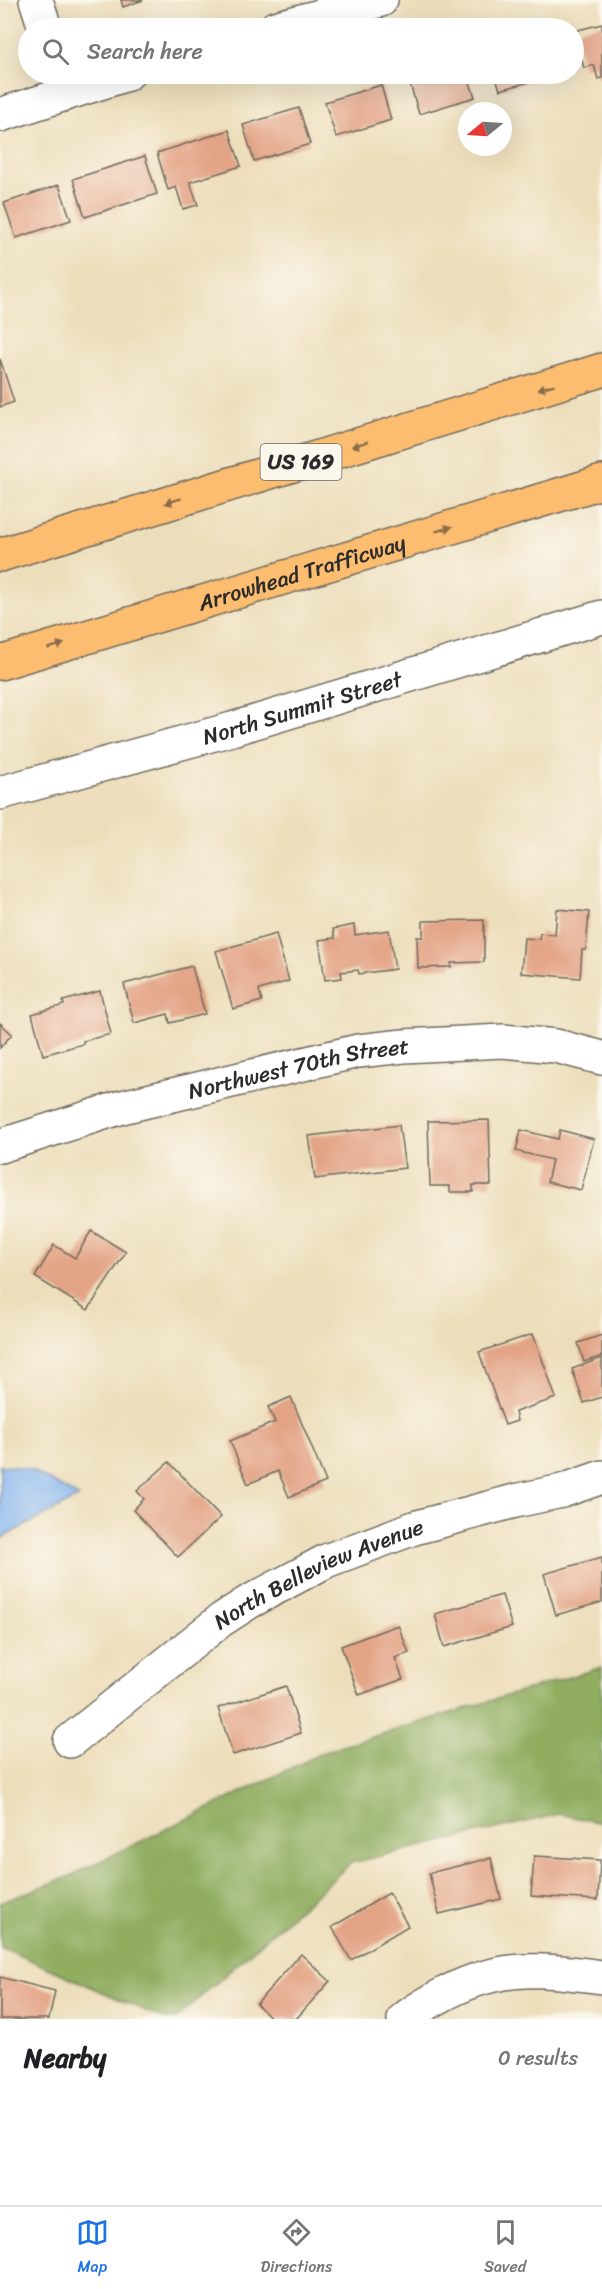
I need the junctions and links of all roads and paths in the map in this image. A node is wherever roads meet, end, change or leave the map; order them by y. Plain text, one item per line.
1 (36, 0) edge
2 (381, 0) edge
3 (42, 18) edge
4 (314, 18) edge
5 (62, 84) edge
6 (0, 115) edge
7 (602, 370) edge
8 (602, 482) edge
9 (0, 555) edge
10 (602, 618) edge
11 (0, 663) edge
12 (0, 793) edge
13 (602, 1058) edge
14 (0, 1146) edge
15 (602, 1477) edge
16 (70, 1741) dead end
17 (602, 1977) edge
18 (404, 2019) edge

1 - 3 street
2 - 4 street
5 - 6 street
7 -> 9 highway, US 169
11 -> 8 highway, Arrowhead Trafficway
10 - 12 street, North Summit Street
13 - 14 street, Northwest 70th Street
15 - 16 street, North Belleview Avenue
17 - 18 street

